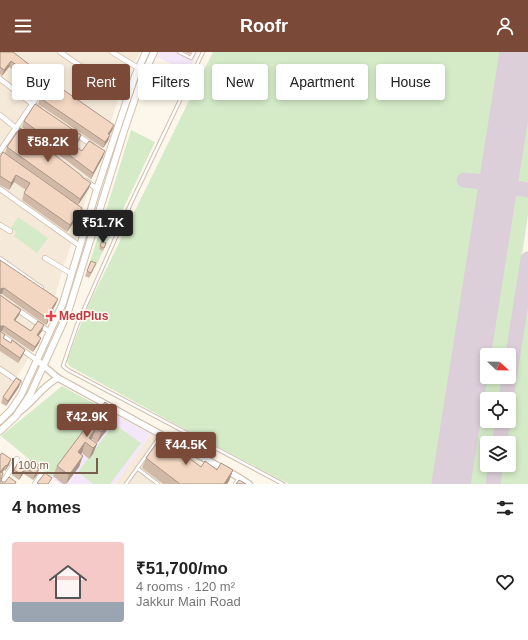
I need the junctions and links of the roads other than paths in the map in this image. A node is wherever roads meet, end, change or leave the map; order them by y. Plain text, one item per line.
1 (60, 52) edge
2 (112, 52) edge
3 (146, 52) edge
4 (154, 52) edge
5 (179, 52) edge
6 (194, 52) edge
7 (203, 52) edge
8 (77, 64) edge
9 (140, 64) edge
10 (138, 68) joint
11 (0, 79) edge
12 (130, 90) edge
13 (35, 100) edge
14 (126, 100) edge
15 (32, 104) junction
16 (45, 113) edge
17 (0, 115) edge
18 (111, 125) edge
19 (16, 128) junction
20 (117, 129) junction
21 (70, 130) edge
22 (124, 131) junction
23 (28, 138) edge
24 (96, 148) edge
25 (0, 151) edge
26 (102, 152) edge
27 (108, 156) junction
28 (78, 175) edge
29 (0, 189) edge
30 (97, 189) junction
31 (70, 204) edge
32 (89, 217) junction
33 (0, 225) edge
34 (10, 231) dead end
35 (80, 246) junction
36 (45, 258) dead end
37 (0, 260) edge
38 (72, 274) junction
39 (44, 290) edge
40 (57, 299) edge
41 (64, 303) junction
42 (12, 306) edge
43 (50, 332) junction
44 (0, 334) edge
45 (38, 361) junction
46 (44, 366) junction
47 (0, 369) edge
48 (58, 378) junction
49 (19, 382) edge
50 (18, 413) junction
51 (0, 421) edge
52 (0, 430) edge
53 (162, 435) junction
54 (17, 459) dead end
55 (137, 468) junction
56 (41, 475) edge
57 (240, 478) junction
58 (2, 484) edge
59 (35, 484) edge
60 (126, 484) edge
61 (158, 484) edge
62 (236, 484) edge
63 (249, 484) edge
64 (283, 484) edge

1 - 8 street
2 - 10 street
3 - 9 main road
4 - 22 main road
5 - 6 lane
7 - 64 lane
10 - 12 main road
11 - 15 street
13 - 15 street
14 - 20 main road
15 - 16 street
15 - 19 street
17 - 19 street
18 - 20 street
19 - 23 street
19 - 25 street
20 - 22 street
20 - 27 main road
21 - 24 street
22 - 46 main road
26 - 27 street
27 - 30 main road
28 - 30 street
29 - 35 street
30 - 32 main road
31 - 32 street
32 - 35 main road
33 - 34 street
35 - 38 main road
36 - 38 street
37 - 39 street
38 - 41 main road
40 - 41 street
41 - 43 main road
42 - 43 street
43 - 45 main road
44 - 45 street
45 - 46 street
45 - 51 main road
46 - 48 street
46 - 50 main road
47 - 49 street
48 - 50 street
48 - 53 street
50 - 52 main road
53 - 55 lane
53 - 57 street
54 - 58 street
55 - 60 lane
55 - 61 lane
56 - 59 street
57 - 62 street
57 - 63 street

